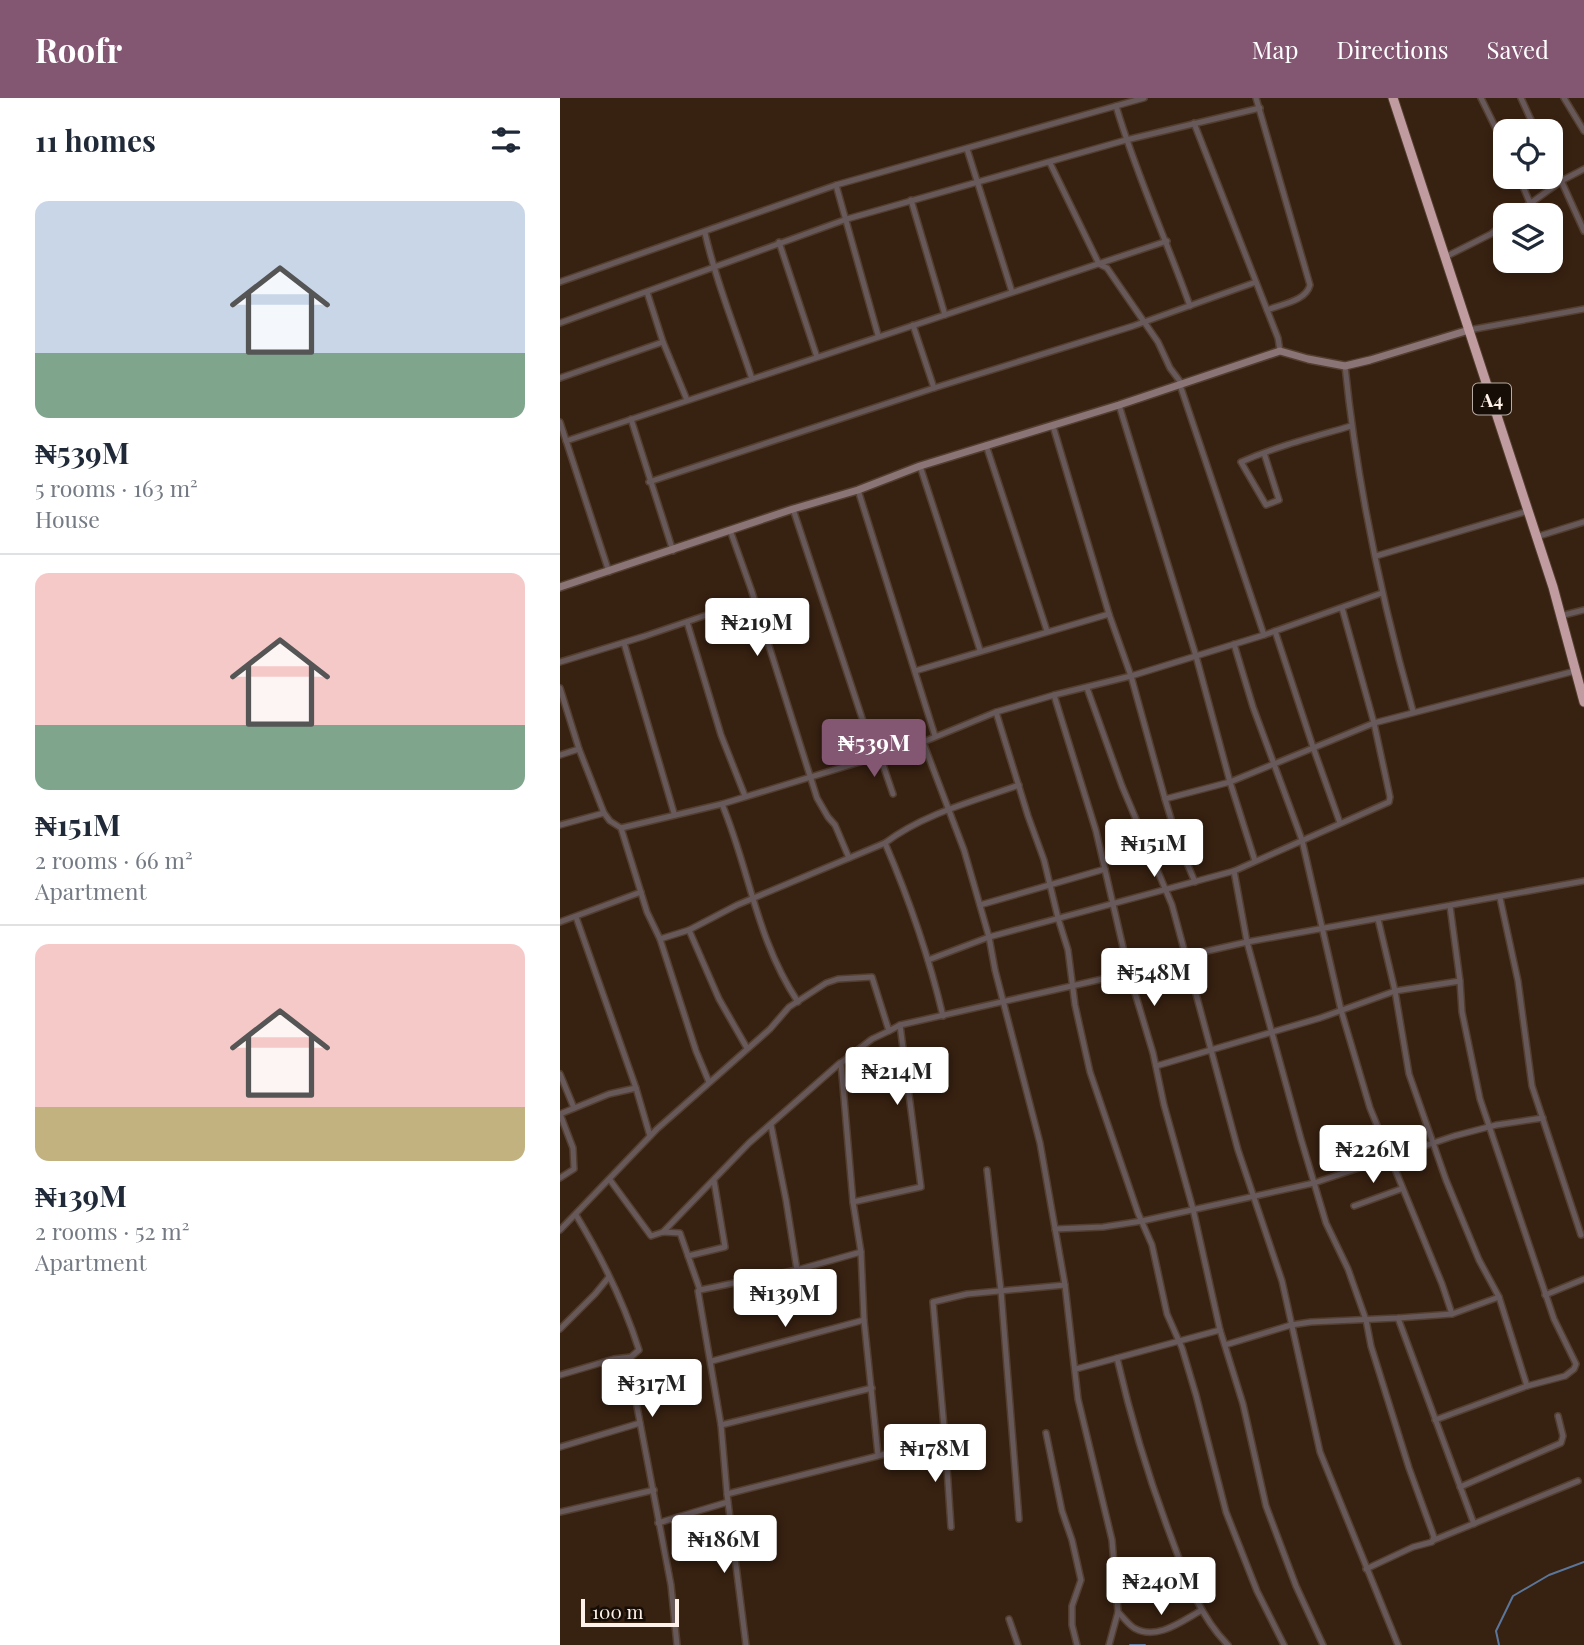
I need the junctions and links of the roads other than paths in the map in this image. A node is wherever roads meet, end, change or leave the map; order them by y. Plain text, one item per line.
1 (1144, 98) edge
2 (1256, 98) edge
3 (1393, 98) edge
4 (1483, 98) edge
5 (1521, 98) edge
6 (1563, 98) edge
7 (1116, 106) junction
8 (1260, 108) junction
9 (1584, 111) edge
10 (1576, 117) junction
11 (1531, 119) edge
12 (1493, 120) edge
13 (1194, 123) junction
14 (1584, 131) edge
15 (1126, 141) junction
16 (967, 149) junction
17 (1050, 163) junction
18 (1584, 169) edge
19 (1563, 180) joint
20 (976, 184) junction
21 (836, 185) junction
22 (1524, 189) edge
23 (1550, 189) edge
24 (911, 200) junction
25 (1530, 203) joint
26 (847, 219) junction
27 (1584, 231) edge
28 (1493, 232) edge
29 (705, 233) junction
30 (1167, 241) junction
31 (779, 242) junction
32 (1444, 257) junction
33 (1099, 264) junction
34 (713, 267) junction
35 (560, 282) edge
36 (1256, 282) junction
37 (647, 292) junction
38 (1012, 292) junction
39 (1189, 306) junction
40 (1584, 309) edge
41 (1268, 310) junction
42 (945, 315) junction
43 (1144, 322) junction
44 (560, 323) edge
45 (914, 325) junction
46 (1469, 330) junction
47 (878, 335) junction
48 (663, 342) junction
49 (1280, 351) junction
50 (817, 357) junction
51 (1345, 366) junction
52 (560, 378) edge
53 (752, 379) junction
54 (1181, 384) junction
55 (934, 387) junction
56 (687, 400) junction
57 (1119, 405) junction
58 (631, 419) junction
59 (560, 422) edge
60 (1053, 426) junction
61 (1351, 426) junction
62 (566, 440) junction
63 (986, 445) junction
64 (1264, 453) junction
65 (920, 466) junction
66 (649, 482) junction
67 (858, 490) junction
68 (793, 509) junction
69 (1528, 511) junction
70 (1584, 522) edge
71 (730, 530) junction
72 (1536, 537) junction
73 (673, 551) junction
74 (1376, 556) junction
75 (609, 572) junction
76 (560, 587) edge
77 (1382, 593) junction
78 (727, 608) dead end
79 (1342, 608) junction
80 (1584, 610) edge
81 (1109, 614) junction
82 (1559, 616) junction
83 (687, 622) junction
84 (1047, 631) junction
85 (1275, 631) junction
86 (1264, 635) junction
87 (624, 643) junction
88 (1234, 644) junction
89 (981, 650) junction
90 (1196, 656) junction
91 (560, 662) edge
92 (915, 671) junction
93 (1576, 671) junction
94 (1131, 676) junction
95 (560, 688) edge
96 (1087, 688) junction
97 (1054, 695) junction
98 (1584, 702) edge
99 (996, 712) junction
100 (1413, 712) junction
101 (1374, 723) junction
102 (936, 736) junction
103 (923, 742) junction
104 (1312, 747) junction
105 (579, 749) junction
106 (560, 755) edge
107 (880, 756) junction
108 (873, 758) junction
109 (1273, 763) junction
110 (810, 777) junction
111 (1230, 782) junction
112 (1019, 785) junction
113 (893, 794) dead end
114 (745, 796) junction
115 (1165, 799) junction
116 (722, 804) junction
117 (950, 809) junction
118 (604, 813) junction
119 (674, 814) junction
120 (1340, 822) junction
121 (560, 825) edge
122 (621, 828) junction
123 (1302, 840) junction
124 (884, 843) junction
125 (849, 858) junction
126 (1255, 861) junction
127 (1105, 869) junction
128 (1234, 871) junction
129 (1195, 881) junction
130 (1584, 881) edge
131 (1049, 884) junction
132 (1166, 890) junction
133 (641, 892) junction
134 (1500, 898) junction
135 (751, 899) junction
136 (1114, 902) junction
137 (980, 905) junction
138 (1450, 906) junction
139 (576, 917) junction
140 (1058, 918) junction
141 (1378, 919) junction
142 (560, 922) edge
143 (1321, 928) junction
144 (690, 930) junction
145 (989, 937) junction
146 (660, 939) junction
147 (1247, 943) junction
148 (1185, 957) junction
149 (928, 960) junction
150 (1129, 973) junction
151 (1461, 981) junction
152 (1073, 985) junction
153 (1395, 991) junction
154 (798, 1002) junction
155 (1004, 1002) junction
156 (1341, 1010) junction
157 (943, 1016) junction
158 (900, 1025) junction
159 (889, 1031) junction
160 (1270, 1032) junction
161 (747, 1048) junction
162 (1209, 1049) junction
163 (841, 1063) junction
164 (1156, 1066) junction
165 (560, 1074) edge
166 (709, 1082) junction
167 (636, 1088) junction
168 (574, 1108) junction
169 (560, 1114) edge
170 (1543, 1118) junction
171 (771, 1125) junction
172 (1489, 1127) junction
173 (650, 1136) junction
174 (1433, 1145) junction
175 (1388, 1159) junction
176 (987, 1170) dead end
177 (560, 1178) edge
178 (610, 1180) junction
179 (714, 1181) junction
180 (1314, 1183) junction
181 (1401, 1189) junction
182 (1253, 1196) junction
183 (853, 1202) junction
184 (1354, 1206) dead end
185 (1193, 1209) junction
186 (576, 1215) junction
187 (1142, 1221) junction
188 (1055, 1229) junction
189 (560, 1230) edge
190 (663, 1232) junction
191 (1581, 1235) dead end
192 (861, 1252) junction
193 (688, 1256) junction
194 (797, 1270) junction
195 (609, 1277) junction
196 (1584, 1279) edge
197 (1065, 1285) junction
198 (700, 1290) junction
199 (1001, 1291) junction
200 (1545, 1295) junction
201 (1499, 1297) junction
202 (1452, 1314) junction
203 (1398, 1318) junction
204 (864, 1320) junction
205 (1366, 1320) junction
206 (1290, 1325) junction
207 (560, 1329) edge
208 (1220, 1330) junction
209 (1179, 1340) junction
210 (1225, 1345) junction
211 (631, 1357) junction
212 (1117, 1358) junction
213 (712, 1361) junction
214 (1076, 1369) junction
215 (560, 1375) edge
216 (1527, 1386) junction
217 (872, 1388) junction
218 (1558, 1416) dead end
219 (1435, 1420) junction
220 (640, 1423) junction
221 (721, 1425) junction
222 (1046, 1433) dead end
223 (945, 1439) junction
224 (560, 1447) edge
225 (878, 1455) junction
226 (1578, 1481) dead end
227 (1461, 1488) junction
228 (654, 1490) junction
229 (727, 1494) junction
230 (728, 1502) junction
231 (560, 1512) edge
232 (1019, 1519) dead end
233 (658, 1522) junction
234 (1474, 1524) junction
235 (951, 1527) dead end
236 (1434, 1540) junction
237 (1366, 1569) junction
238 (1202, 1610) junction
239 (1118, 1612) junction
240 (1009, 1619) dead end
241 (677, 1645) edge
242 (746, 1645) edge
243 (1018, 1645) edge
244 (1077, 1645) edge
245 (1109, 1645) edge
246 (1228, 1645) edge
247 (1284, 1645) edge
248 (1323, 1645) edge
249 (1398, 1645) edge

1 - 7 street
2 - 8 street
3 - 32 highway, A4
4 - 12 street
5 - 11 street
6 - 10 street
7 - 15 street
7 - 16 street
8 - 13 street
8 - 41 street
9 - 10 street
10 - 14 street
13 - 15 street
13 - 36 street
15 - 17 street
15 - 30 street
16 - 20 street
16 - 21 street
17 - 20 street
17 - 33 street
18 - 19 street
19 - 27 street
20 - 24 street
20 - 38 street
21 - 26 street
21 - 29 street
22 - 25 street
23 - 25 street
24 - 26 street
24 - 42 street
26 - 31 street
26 - 47 street
28 - 32 street
29 - 34 street
29 - 35 street
30 - 33 street
30 - 39 street
31 - 34 street
31 - 50 street
32 - 46 highway, A4
33 - 38 street
33 - 43 street
34 - 37 street
34 - 53 street
36 - 39 street
36 - 41 street
37 - 44 street
37 - 48 street
38 - 42 street
39 - 43 street
40 - 46 street
41 - 49 street
42 - 45 street
43 - 54 street
43 - 55 street
45 - 47 street
45 - 55 street
46 - 51 street
46 - 69 highway, A4
47 - 50 street
48 - 52 street
48 - 56 street
49 - 51 street
49 - 54 street
50 - 53 street
51 - 61 street
53 - 56 street
54 - 57 street
54 - 86 street
55 - 66 street
56 - 58 street
57 - 60 street
57 - 90 street
58 - 62 street
58 - 66 street
59 - 62 street
60 - 63 street
60 - 81 street
61 - 64 street
61 - 74 street
62 - 75 street
63 - 65 street
63 - 84 street
64 - 64 street
65 - 67 street
65 - 89 street
66 - 73 street
67 - 68 street
67 - 92 street
68 - 71 street
68 - 108 street
69 - 72 highway, A4
69 - 74 street
70 - 72 street
71 - 73 street
71 - 110 street
72 - 82 highway, A4
73 - 75 street
74 - 77 street
75 - 76 street
77 - 79 street
77 - 100 street
78 - 83 street
79 - 85 street
79 - 101 street
80 - 82 street
81 - 84 street
81 - 94 street
82 - 93 highway, A4
83 - 87 street
83 - 114 street
84 - 89 street
85 - 86 street
85 - 104 street
86 - 88 street
87 - 91 street
87 - 119 street
88 - 90 street
88 - 109 street
89 - 92 street
90 - 94 street
90 - 111 street
92 - 102 street
93 - 98 highway, A4
93 - 100 street
94 - 96 street
94 - 115 street
95 - 105 street
96 - 97 street
96 - 132 street
97 - 99 street
97 - 127 street
99 - 102 street
99 - 112 street
100 - 101 street
101 - 104 street
101 - 120 street
102 - 103 street
103 - 107 street
103 - 117 street
104 - 109 street
104 - 120 street
105 - 106 street
105 - 118 street
107 - 108 street
107 - 113 street
108 - 110 street
109 - 111 street
109 - 123 street
110 - 114 street
110 - 125 street
111 - 115 street
111 - 126 street
112 - 117 street
112 - 131 street
114 - 116 street
115 - 129 street
116 - 119 street
116 - 135 street
117 - 124 street
117 - 137 street
118 - 121 street
118 - 122 street
119 - 122 street
120 - 123 street
122 - 133 street
123 - 126 street
123 - 143 street
124 - 125 street
124 - 149 street
125 - 135 street
126 - 128 street
127 - 131 street
127 - 136 street
128 - 129 street
128 - 147 street
129 - 132 street
130 - 134 street
131 - 137 street
131 - 140 street
132 - 136 street
132 - 148 street
133 - 139 street
133 - 146 street
134 - 138 street
134 - 170 street
135 - 144 street
135 - 154 street
136 - 140 street
136 - 150 street
137 - 145 street
138 - 141 street
138 - 151 street
139 - 142 street
139 - 167 street
140 - 145 street
140 - 152 street
141 - 143 street
141 - 153 street
143 - 147 street
143 - 156 street
144 - 146 street
144 - 161 street
145 - 149 street
145 - 155 street
146 - 166 street
147 - 148 street
147 - 160 street
148 - 150 street
148 - 162 street
149 - 157 street
150 - 152 street
150 - 164 street
151 - 153 street
151 - 172 street
152 - 155 street
152 - 187 street
153 - 156 street
153 - 174 street
154 - 159 street
154 - 161 street
155 - 157 street
155 - 188 street
156 - 160 street
156 - 175 street
157 - 158 street
158 - 159 street
158 - 183 street
159 - 163 street
160 - 162 street
160 - 180 street
161 - 166 street
162 - 164 street
162 - 182 street
163 - 171 street
163 - 183 street
164 - 185 street
165 - 168 street
166 - 173 street
167 - 168 street
167 - 173 street
168 - 169 street
169 - 177 street
170 - 172 street
170 - 191 street
171 - 179 street
171 - 194 street
172 - 174 street
172 - 200 street
173 - 178 street
174 - 175 street
174 - 201 street
175 - 180 street
175 - 181 street
176 - 199 street
178 - 186 street
178 - 190 street
179 - 190 street
179 - 193 street
180 - 182 street
180 - 205 street
181 - 184 street
181 - 202 street
182 - 185 street
182 - 206 street
183 - 192 street
185 - 187 street
185 - 208 street
186 - 189 street
186 - 195 street
187 - 188 street
187 - 209 street
188 - 197 street
190 - 193 street
192 - 194 street
192 - 204 street
193 - 198 street
194 - 198 street
195 - 207 street
195 - 211 street
196 - 200 street
197 - 199 street
197 - 214 street
198 - 213 street
199 - 223 street
199 - 232 street
200 - 216 street
201 - 202 street
201 - 216 street
202 - 203 street
203 - 205 street
203 - 219 street
204 - 213 street
204 - 217 street
205 - 206 street
205 - 236 street
206 - 210 street
206 - 237 street
208 - 209 street
208 - 210 street
209 - 212 street
209 - 247 street
210 - 248 street
211 - 215 street
211 - 220 street
212 - 214 street
212 - 238 street
213 - 221 street
214 - 239 street
216 - 219 street
217 - 221 street
217 - 225 street
218 - 227 street
219 - 227 street
220 - 224 street
220 - 228 street
221 - 229 street
222 - 244 street
223 - 225 street
223 - 235 street
225 - 229 street
226 - 234 street
227 - 234 street
228 - 231 street
228 - 233 street
229 - 230 street
230 - 233 street
230 - 242 street
233 - 241 street
234 - 236 street
236 - 237 street
237 - 249 street
238 - 239 street
238 - 246 street
239 - 245 street
240 - 243 street

